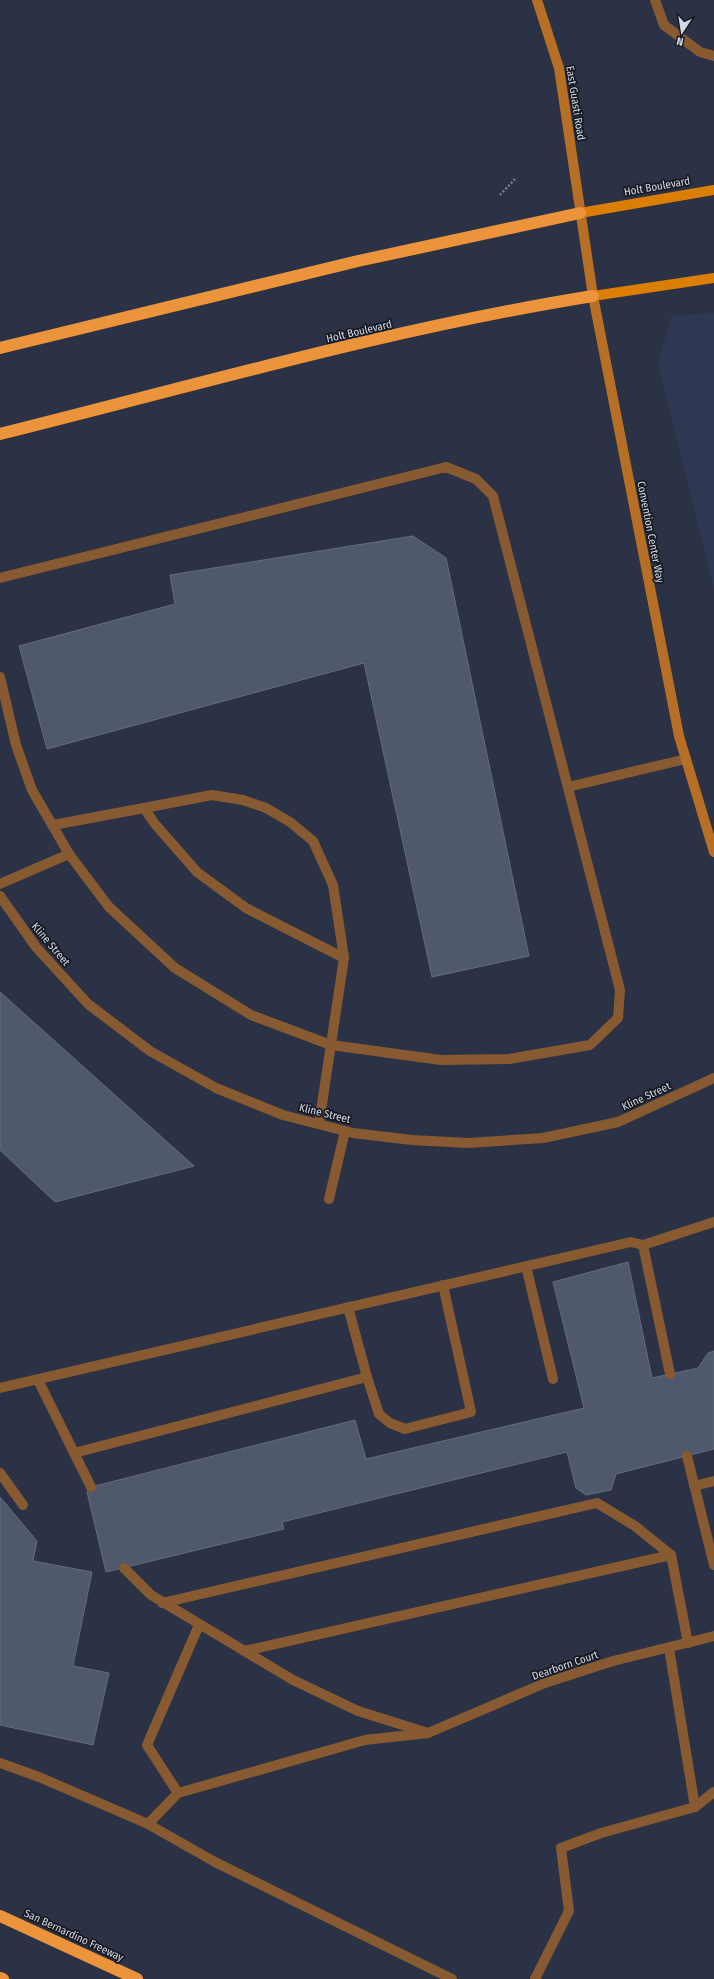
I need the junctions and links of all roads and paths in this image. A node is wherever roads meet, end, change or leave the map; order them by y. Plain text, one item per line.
1 (537, 0) edge
2 (655, 0) edge
3 (714, 56) edge
4 (515, 179) dead end
5 (714, 190) edge
6 (500, 195) dead end
7 (580, 213) junction
8 (714, 278) edge
9 (593, 296) junction
10 (0, 348) edge
11 (14, 430) junction
12 (0, 434) edge
13 (0, 441) edge
14 (0, 578) edge
15 (0, 677) edge
16 (686, 759) junction
17 (568, 787) junction
18 (144, 808) junction
19 (53, 825) junction
20 (714, 852) edge
21 (70, 854) junction
22 (0, 884) edge
23 (0, 896) edge
24 (344, 958) junction
25 (331, 1045) junction
26 (714, 1078) edge
27 (319, 1124) junction
28 (345, 1131) junction
29 (329, 1199) dead end
30 (714, 1222) edge
31 (643, 1245) junction
32 (526, 1266) junction
33 (443, 1285) junction
34 (348, 1307) junction
35 (670, 1374) dead end
36 (367, 1377) junction
37 (553, 1379) dead end
38 (38, 1380) junction
39 (0, 1388) edge
40 (74, 1453) junction
41 (687, 1456) dead end
42 (0, 1473) edge
43 (714, 1481) edge
44 (694, 1486) junction
45 (91, 1487) dead end
46 (23, 1505) dead end
47 (711, 1537) edge
48 (671, 1555) junction
49 (714, 1565) edge
50 (124, 1568) dead end
51 (162, 1602) junction
52 (199, 1625) junction
53 (714, 1636) edge
54 (688, 1643) junction
55 (669, 1648) junction
56 (244, 1651) junction
57 (428, 1733) junction
58 (0, 1763) edge
59 (714, 1792) edge
60 (178, 1793) junction
61 (695, 1807) junction
62 (148, 1824) junction
63 (0, 1916) edge
64 (0, 1978) edge
65 (3, 1979) edge
66 (137, 1979) edge
67 (452, 1979) edge
68 (535, 1979) edge

1 - 7 street, East Guasti Road
2 - 3 street
4 - 6 path
5 - 7 main road, Holt Boulevard
7 - 9 street, Convention Center Way
7 - 10 highway
8 - 9 main road, Holt Boulevard
9 - 11 highway, Holt Boulevard
9 - 16 street, Convention Center Way
11 - 12 highway, Holt Boulevard
11 - 13 highway
14 - 17 street
15 - 19 street
16 - 17 street
16 - 20 street, Convention Center Way
17 - 25 street
18 - 19 street
18 - 24 street
18 - 24 street
19 - 21 street
21 - 22 street
21 - 25 street
23 - 27 street, Kline Street
24 - 25 street
25 - 27 street
26 - 28 street, Kline Street
27 - 28 street, Kline Street
28 - 29 street
30 - 31 street
31 - 32 street
31 - 35 street
32 - 33 street
32 - 37 street
33 - 34 street
33 - 36 street
34 - 36 street
34 - 38 street
36 - 40 street
38 - 39 street
38 - 40 street
40 - 45 street
41 - 44 street
42 - 46 street
43 - 44 street
44 - 47 street
47 - 49 street
48 - 51 street
48 - 54 street
48 - 56 street
50 - 51 street
51 - 52 street
52 - 56 street
52 - 60 street
53 - 54 street, Dearborn Court
54 - 55 street, Dearborn Court
55 - 57 street, Dearborn Court
55 - 61 street
56 - 57 street
57 - 60 street, Dearborn Court
58 - 62 street
59 - 61 street
60 - 62 street
61 - 68 street
62 - 67 street
63 - 66 highway, San Bernardino Freeway
64 - 65 highway

